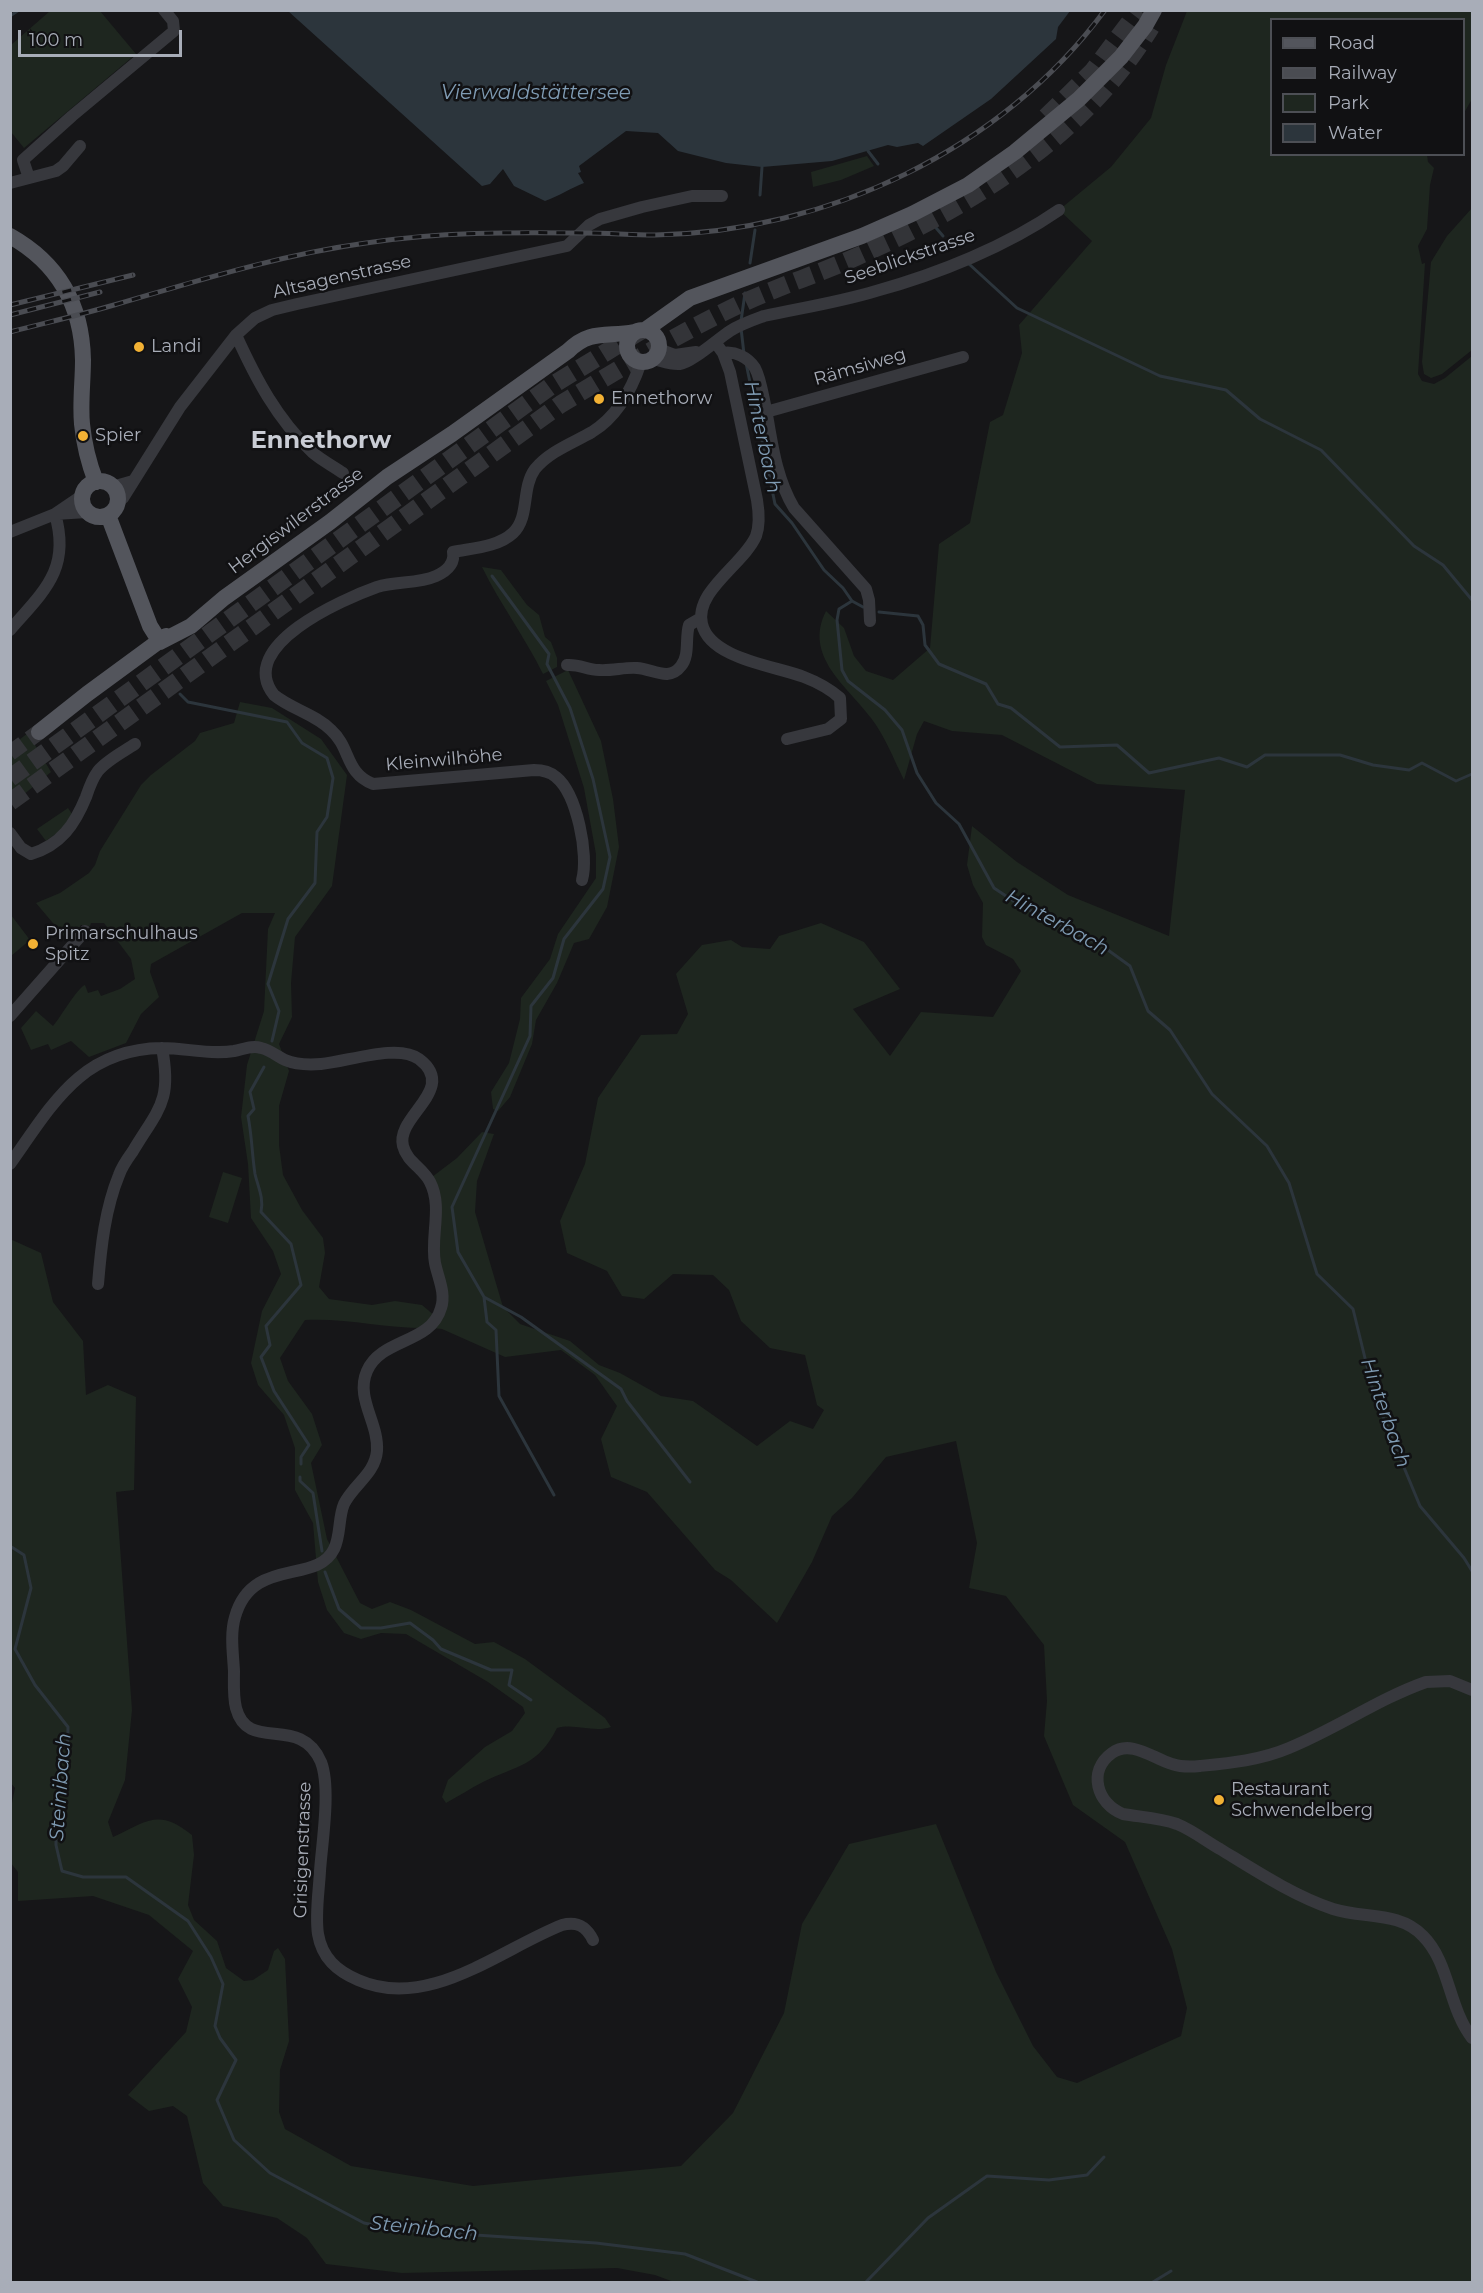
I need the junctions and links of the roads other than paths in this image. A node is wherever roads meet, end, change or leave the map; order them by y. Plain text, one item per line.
1 (164, 10) edge
2 (1154, 10) edge
3 (81, 146) dead end
4 (29, 178) junction
5 (10, 183) edge
6 (722, 196) dead end
7 (1059, 210) dead end
8 (10, 236) edge
9 (236, 335) junction
10 (715, 342) junction
11 (645, 346) junction
12 (723, 353) junction
13 (963, 357) dead end
14 (766, 412) junction
15 (343, 473) dead end
16 (96, 482) junction
17 (83, 495) junction
18 (113, 502) junction
19 (87, 512) junction
20 (55, 514) junction
21 (10, 532) edge
22 (701, 618) junction
23 (870, 621) dead end
24 (10, 630) edge
25 (160, 642) junction
26 (567, 665) dead end
27 (39, 732) tunnel mouth
28 (787, 739) dead end
29 (135, 744) dead end
30 (10, 833) edge
31 (582, 880) dead end
32 (85, 931) dead end
33 (10, 1016) edge
34 (162, 1048) junction
35 (10, 1164) edge
36 (98, 1284) dead end
37 (1473, 1690) edge
38 (593, 1940) dead end
39 (1473, 2038) edge

1 - 4 street
2 - 11 main road
3 - 4 street
4 - 5 street
6 - 9 street, Altsagenstrasse
7 - 10 street, Seeblickstrasse
8 - 16 main road
9 - 15 street
9 - 18 street, Altsagenstrasse
10 - 11 street, Seeblickstrasse
10 - 12 street
11 - 25 main road, Hergiswilerstrasse
11 - 31 street, Kleinwilhöhe
12 - 14 street
12 - 22 street
13 - 14 street, Rämsiweg
14 - 23 street
16 - 17 main road
16 - 18 main road
17 - 19 main road
17 - 20 street
18 - 19 main road
18 - 25 main road
19 - 20 street
20 - 21 street
20 - 24 street
22 - 26 street
22 - 28 street
25 - 27 main road, Hergiswilerstrasse
29 - 30 street
32 - 33 street
34 - 35 street, Grisigenstrasse
34 - 36 street
34 - 38 street, Grisigenstrasse
37 - 39 street

